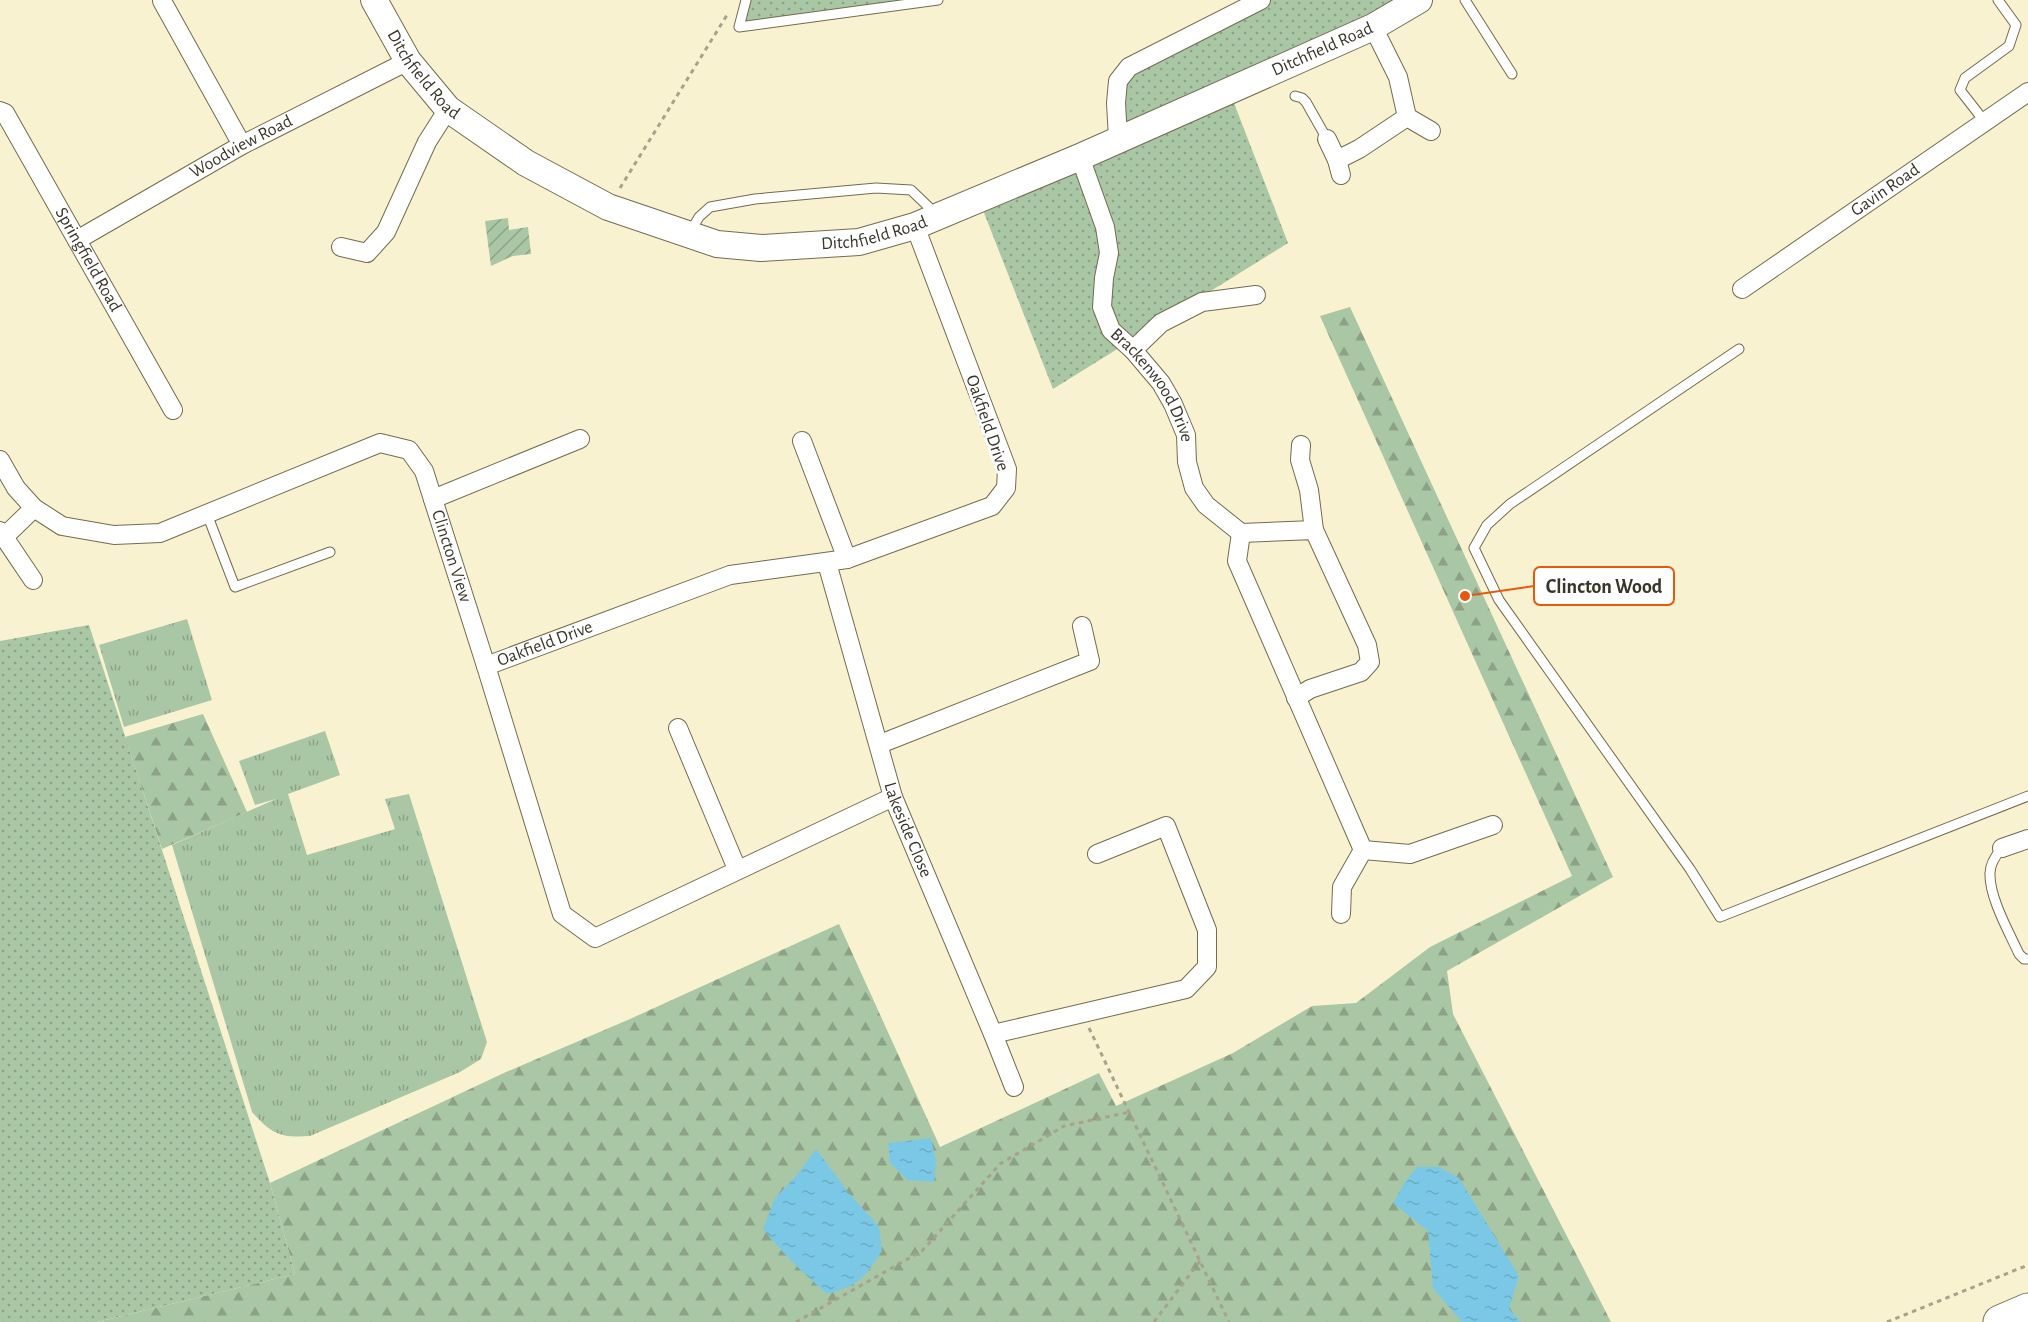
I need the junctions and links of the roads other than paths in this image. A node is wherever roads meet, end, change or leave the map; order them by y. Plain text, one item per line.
1 (374, 0) edge
2 (746, 0) edge
3 (938, 0) edge
4 (1261, 0) edge
5 (1419, 0) edge
6 (1465, 0) edge
7 (1998, 0) edge
8 (162, 1) edge
9 (1373, 27) junction
10 (408, 61) junction
11 (1512, 74) dead end
12 (2028, 92) edge
13 (1294, 96) dead end
14 (448, 109) junction
15 (0, 111) edge
16 (1407, 117) junction
17 (1985, 122) junction
18 (1431, 131) dead end
19 (1118, 138) junction
20 (1327, 139) joint
21 (242, 145) junction
22 (1080, 157) junction
23 (938, 215) junction
24 (915, 226) junction
25 (689, 234) junction
26 (77, 240) junction
27 (342, 247) dead end
28 (1742, 289) dead end
29 (1256, 295) dead end
30 (1739, 349) dead end
31 (1133, 350) junction
32 (173, 410) dead end
33 (580, 439) dead end
34 (802, 441) dead end
35 (1301, 445) dead end
36 (0, 460) edge
37 (433, 500) junction
38 (34, 508) junction
39 (207, 514) junction
40 (1314, 530) junction
41 (1241, 533) junction
42 (2, 534) edge
43 (330, 552) dead end
44 (847, 559) junction
45 (827, 563) junction
46 (33, 580) dead end
47 (1082, 626) dead end
48 (486, 666) junction
49 (1296, 698) junction
50 (678, 728) dead end
51 (880, 744) junction
52 (2028, 796) edge
53 (893, 797) junction
54 (1493, 825) dead end
55 (2028, 838) edge
56 (2002, 848) joint
57 (1363, 850) junction
58 (1097, 854) dead end
59 (737, 869) junction
60 (1341, 914) dead end
61 (2028, 959) edge
62 (993, 1034) junction
63 (1014, 1087) dead end
64 (2028, 1310) edge
65 (2000, 1322) edge

1 - 10 street, Ditchfield Road
2 - 3 lane
4 - 19 street
5 - 9 street, Ditchfield Road
6 - 11 lane
7 - 17 lane
8 - 21 street
9 - 16 street
9 - 19 street, Ditchfield Road
10 - 14 street, Ditchfield Road
10 - 21 street, Woodview Road
12 - 17 street, Gavin Road
13 - 20 lane
14 - 25 street, Ditchfield Road
14 - 27 street
15 - 26 street, Springfield Road
16 - 18 street
16 - 20 street
17 - 28 street, Gavin Road
19 - 22 street, Ditchfield Road
21 - 26 street, Woodview Road
22 - 23 street, Ditchfield Road
22 - 31 street, Brackenwood Drive
23 - 24 street, Ditchfield Road
23 - 25 lane
24 - 25 street, Ditchfield Road
24 - 44 street, Oakfield Drive
26 - 32 street, Springfield Road
29 - 31 street
30 - 52 lane
31 - 41 street, Brackenwood Drive
33 - 37 street
34 - 44 street
35 - 40 street
36 - 38 street, Clincton View
37 - 39 street, Clincton View
37 - 48 street, Clincton View
38 - 39 street, Clincton View
38 - 42 street
39 - 43 lane
40 - 41 street
40 - 49 street
41 - 49 street
42 - 46 street
44 - 45 street, Oakfield Drive
45 - 48 street, Oakfield Drive
45 - 51 street, Lakeside Close
47 - 51 street
48 - 59 street, Clincton View
49 - 57 street
50 - 59 street
51 - 53 street, Lakeside Close
53 - 59 street, Clincton View
53 - 62 street, Lakeside Close
54 - 57 street
55 - 56 street
56 - 61 lane
57 - 60 street
58 - 62 street
62 - 63 street, Lakeside Close
64 - 65 highway

